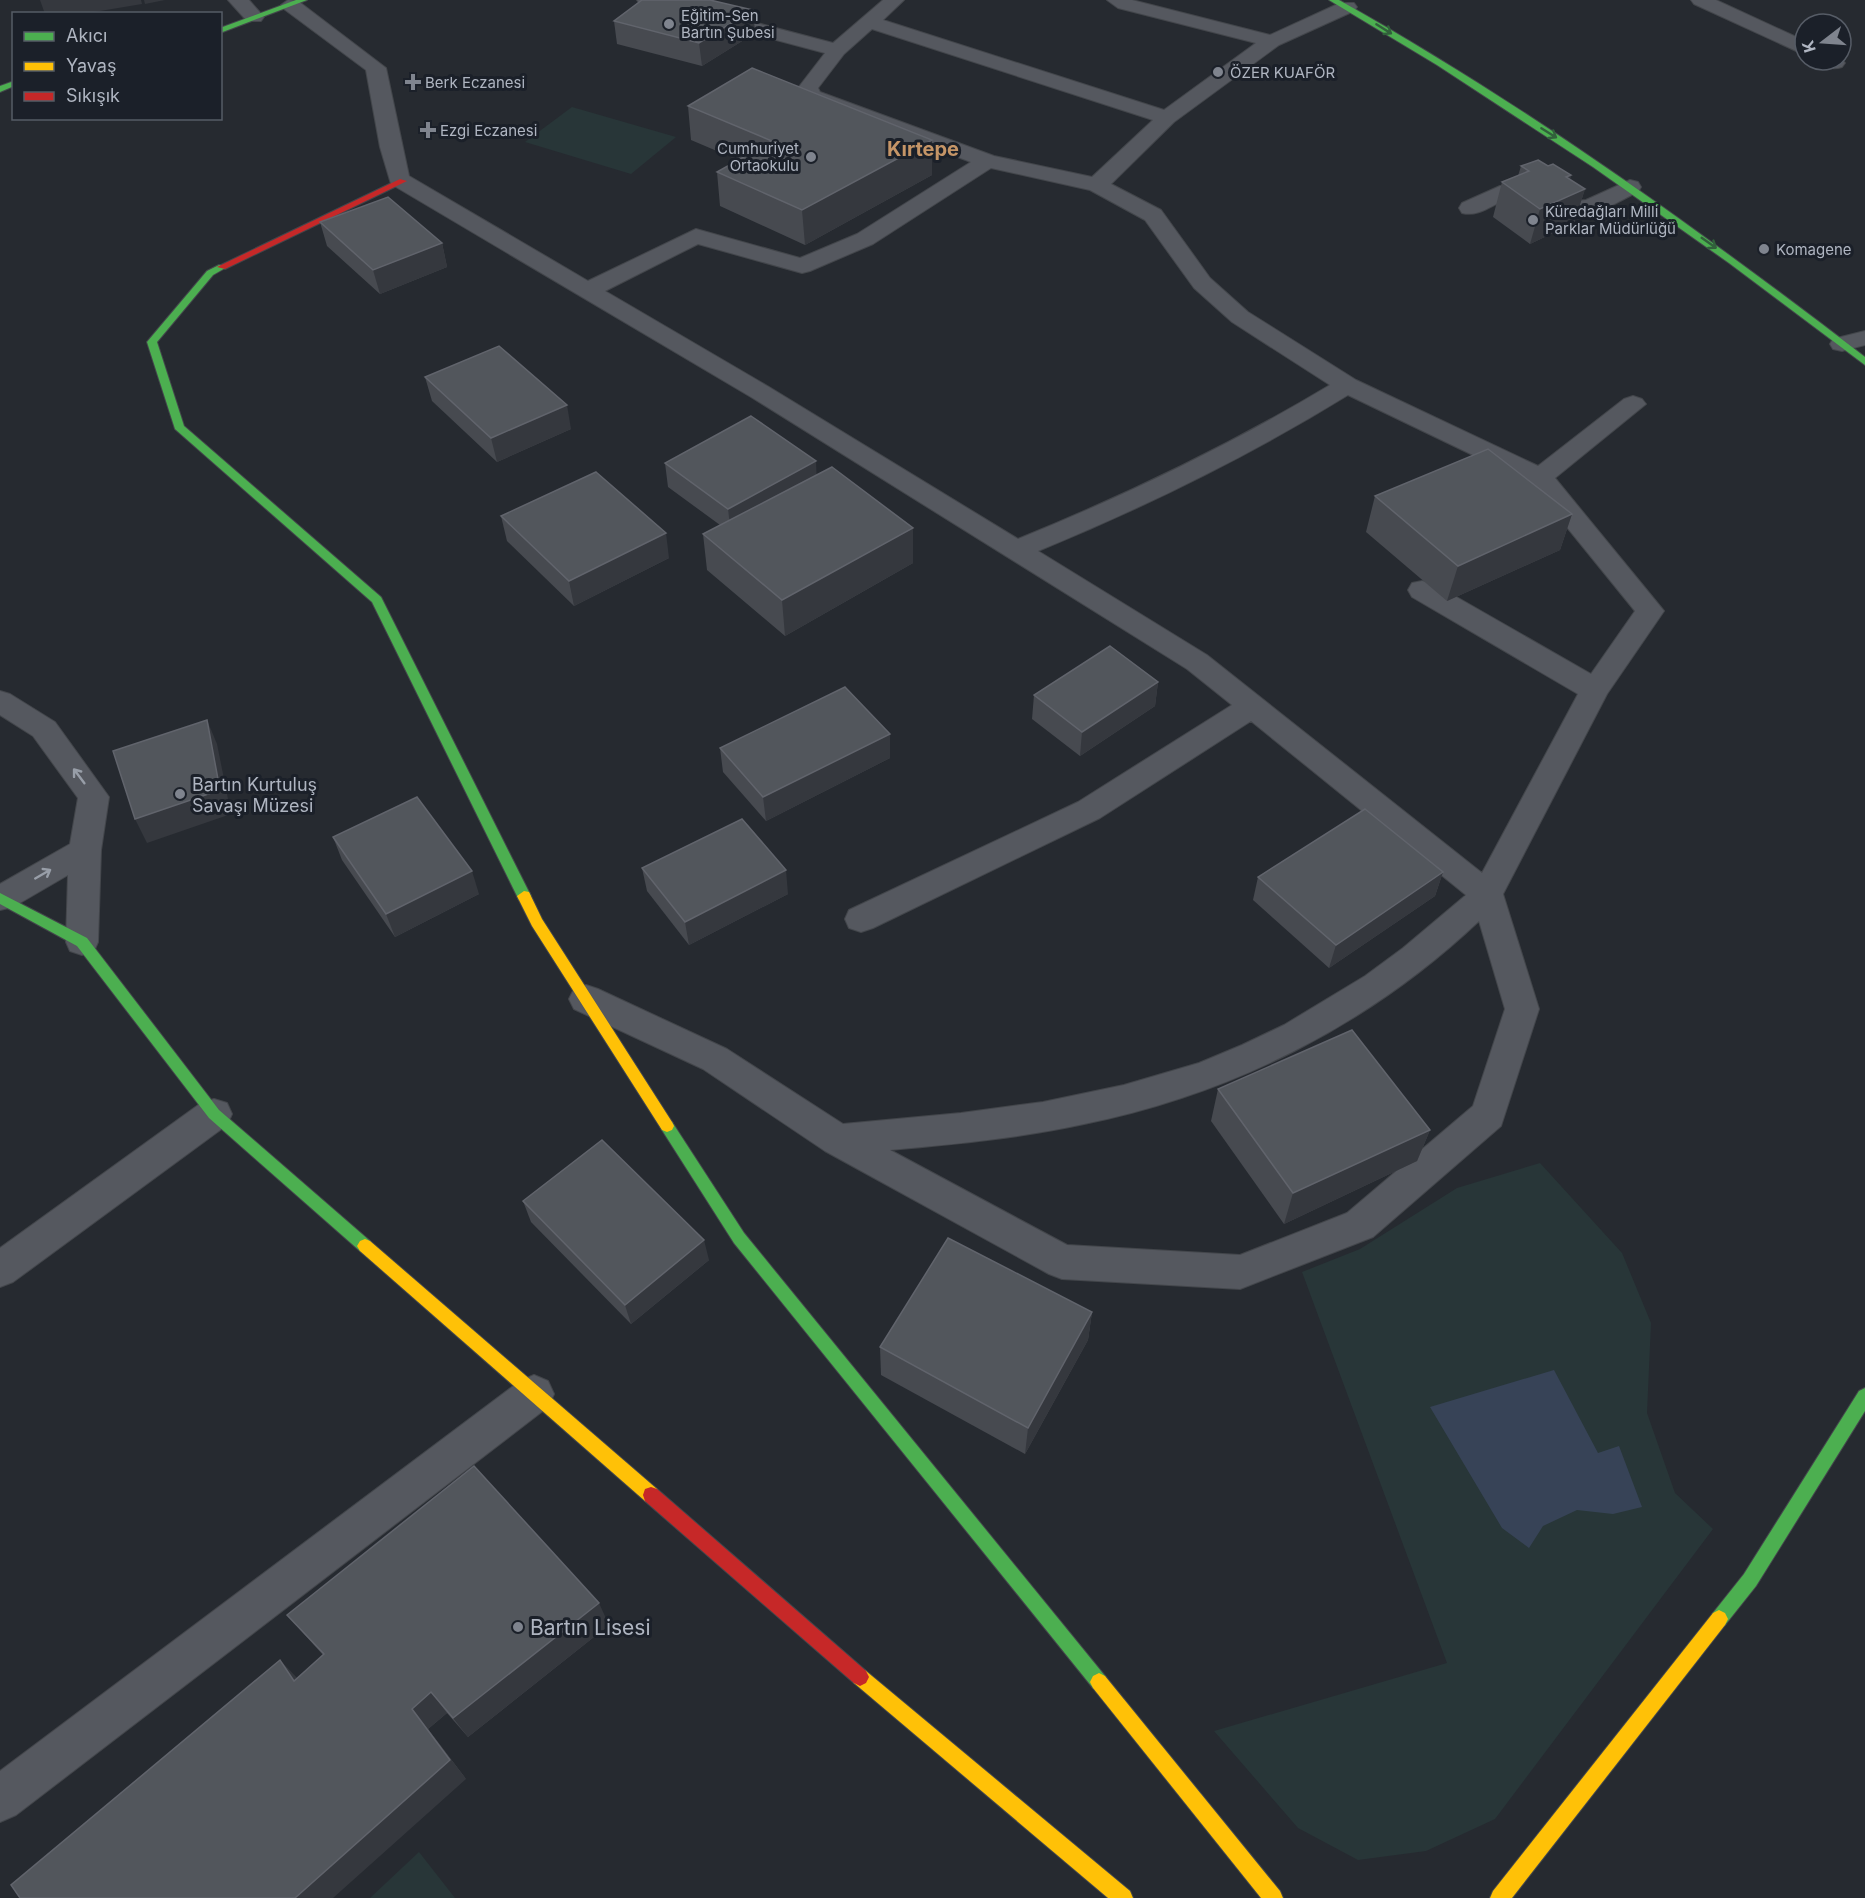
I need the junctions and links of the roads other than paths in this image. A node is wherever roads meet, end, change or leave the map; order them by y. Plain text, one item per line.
1 (238, 0) edge
2 (647, 0) edge
3 (894, 0) edge
4 (1117, 0) edge
5 (1701, 0) edge
6 (297, 2) edge
7 (1340, 4) edge
8 (254, 18) junction
9 (222, 21) edge
10 (870, 22) junction
11 (222, 30) edge
12 (1272, 41) junction
13 (1793, 43) edge
14 (837, 50) junction
15 (1167, 118) junction
16 (988, 161) junction
17 (403, 181) junction
18 (1097, 185) junction
19 (1630, 187) junction
20 (1470, 208) dead end
21 (588, 290) junction
22 (1853, 341) edge
23 (1865, 362) edge
24 (1347, 385) junction
25 (1633, 404) dead end
26 (1540, 477) junction
27 (1016, 550) junction
28 (1422, 590) dead end
29 (1595, 690) junction
30 (0, 700) edge
31 (1253, 706) junction
32 (85, 850) junction
33 (1486, 894) junction
34 (1, 898) edge
35 (861, 919) dead end
36 (81, 942) junction
37 (586, 999) junction
38 (214, 1114) junction
39 (838, 1140) junction
40 (0, 1270) edge
41 (534, 1394) junction
42 (1865, 1396) edge
43 (0, 1799) edge
44 (1112, 1887) junction
45 (1123, 1898) edge
46 (1130, 1898) edge
47 (1273, 1898) edge
48 (1500, 1898) edge

1 - 8 street
2 - 14 street
3 - 10 street
4 - 12 street
5 - 13 street
6 - 8 street
6 - 17 street
7 - 12 street
7 -> 19 street
8 - 9 street
8 - 11 street
10 - 14 street
10 - 15 street
12 - 15 street
14 - 16 street
15 - 18 street
16 - 18 street
16 - 21 street
17 - 21 street
17 - 37 street
18 - 24 street
19 - 20 street
19 -> 22 street
21 - 27 street
22 - 23 street
24 - 26 street
24 - 27 street
25 - 26 street
26 - 29 street
27 - 31 street
28 - 29 street
29 - 33 street
32 -> 30 street
31 - 33 street
31 - 35 street
34 -> 32 street
32 - 36 street
33 - 39 street
33 - 39 street
34 - 36 street
36 - 38 street
37 - 39 street
37 - 47 street
38 - 40 street
38 - 41 street
41 - 43 street
41 - 44 street
42 - 48 street
44 - 45 street
44 - 46 street

